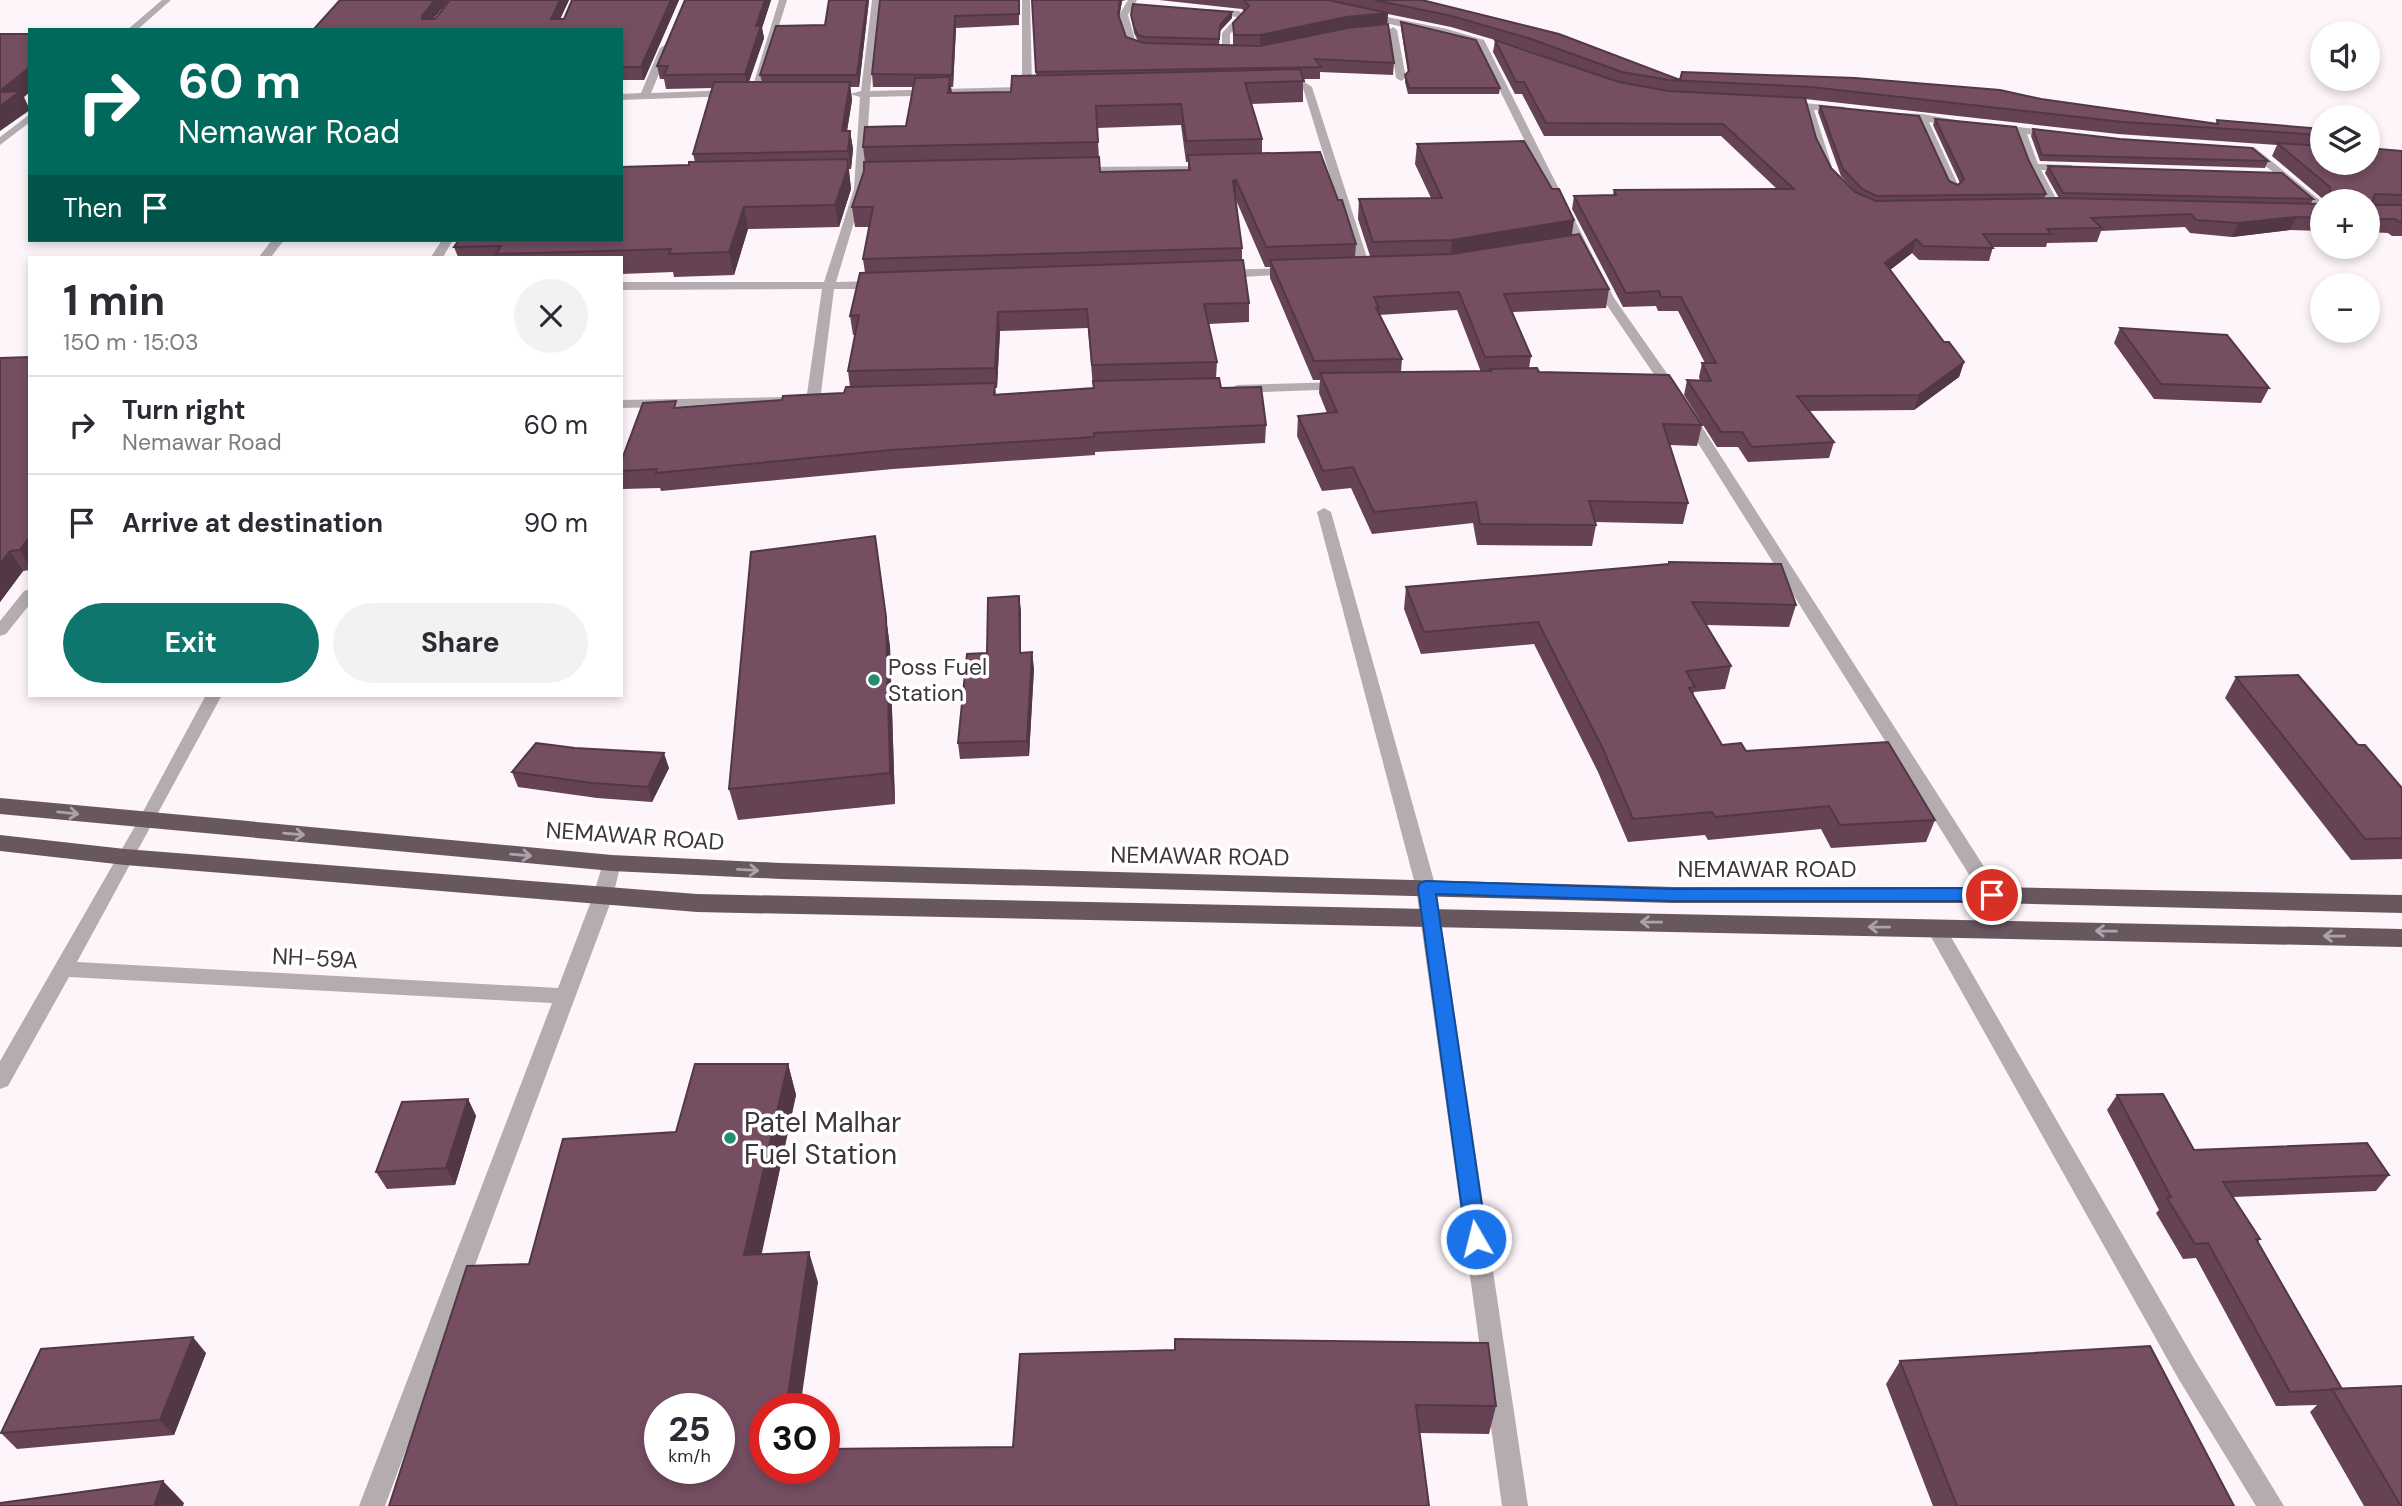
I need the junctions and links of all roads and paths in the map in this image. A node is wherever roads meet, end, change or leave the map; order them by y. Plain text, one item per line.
1 (167, 0) edge
2 (783, 0) edge
3 (876, 0) edge
4 (1026, 0) edge
5 (1134, 3) edge
6 (1205, 10) edge
7 (1358, 14) edge
8 (1394, 26) junction
9 (133, 28) edge
10 (1381, 32) edge
11 (670, 36) edge
12 (1159, 50) edge
13 (1216, 53) edge
14 (1227, 53) junction
15 (1238, 53) edge
16 (1401, 78) dead end
17 (1265, 84) edge
18 (1027, 90) junction
19 (1041, 90) edge
20 (753, 93) junction
21 (765, 93) edge
22 (840, 94) edge
23 (865, 94) junction
24 (645, 96) junction
25 (623, 97) edge
26 (1769, 103) edge
27 (1808, 105) junction
28 (1858, 110) edge
29 (1884, 113) edge
30 (1922, 117) junction
31 (28, 119) edge
32 (1973, 124) edge
33 (1985, 126) edge
34 (2021, 131) junction
35 (2063, 135) edge
36 (0, 142) edge
37 (2239, 148) edge
38 (2253, 149) junction
39 (2267, 150) edge
40 (1331, 165) junction
41 (1317, 166) edge
42 (1220, 167) edge
43 (2034, 167) junction
44 (2084, 169) edge
45 (1067, 170) edge
46 (1833, 173) edge
47 (844, 174) edge
48 (858, 174) junction
49 (872, 174) edge
50 (2268, 174) edge
51 (2281, 174) junction
52 (1954, 187) edge
53 (2310, 199) edge
54 (2043, 206) edge
55 (2055, 206) junction
56 (2069, 206) edge
57 (276, 242) edge
58 (266, 256) edge
59 (1351, 270) edge
60 (1310, 271) edge
61 (1213, 275) edge
62 (897, 285) edge
63 (623, 286) edge
64 (828, 287) junction
65 (1357, 386) edge
66 (1217, 390) edge
67 (623, 404) edge
68 (1324, 512) dead end
69 (28, 596) edge
70 (0, 631) edge
71 (213, 697) edge
72 (0, 806) edge
73 (147, 821) junction
74 (0, 843) edge
75 (125, 858) junction
76 (612, 863) junction
77 (1426, 888) junction
78 (1992, 895) junction
79 (603, 896) junction
80 (2402, 904) edge
81 (1431, 918) junction
82 (1936, 928) junction
83 (2402, 937) edge
84 (62, 969) junction
85 (565, 996) junction
86 (0, 1080) edge
87 (372, 1506) edge
88 (1515, 1506) edge
89 (2271, 1506) edge

1 - 9 street
2 - 20 street
3 - 23 street
4 - 18 street
5 - 12 street
6 - 14 street
7 - 8 street
8 - 10 street
8 - 16 street
8 - 78 street
11 - 24 street
13 - 14 street
14 - 15 street
17 - 40 street
18 - 19 street
18 - 23 street
20 - 21 street
20 - 24 street
22 - 23 street
23 - 48 street
24 - 25 street
26 - 27 street
27 - 28 street
27 - 46 street
29 - 30 street
30 - 32 street
30 - 52 street
31 - 36 street
33 - 34 street
34 - 35 street
34 - 43 street
37 - 38 street
38 - 39 street
38 - 51 street
40 - 41 street
40 - 59 street
42 - 45 street
43 - 44 street
43 - 55 street
47 - 48 street
48 - 49 street
48 - 64 street
50 - 51 street
51 - 53 street
54 - 55 street
55 - 56 street
57 - 58 street
60 - 61 street
62 - 64 street
63 - 64 street
64 - 67 street
65 - 66 street
68 - 77 street
69 - 70 street
71 - 73 street
72 -> 73 highway, NEMAWAR ROAD
73 - 75 street
73 -> 76 highway, NEMAWAR ROAD
74 - 75 highway
75 - 79 highway
75 - 84 street
76 -> 77 highway, NEMAWAR ROAD
76 - 79 street
77 - 78 highway, NEMAWAR ROAD
77 - 81 street
78 - 80 highway, NEMAWAR ROAD
79 - 81 highway
79 - 85 street
82 -> 81 highway
81 - 88 street
83 -> 82 highway
82 - 89 street
84 - 85 street, NH-59A
84 - 86 street
85 - 87 street

